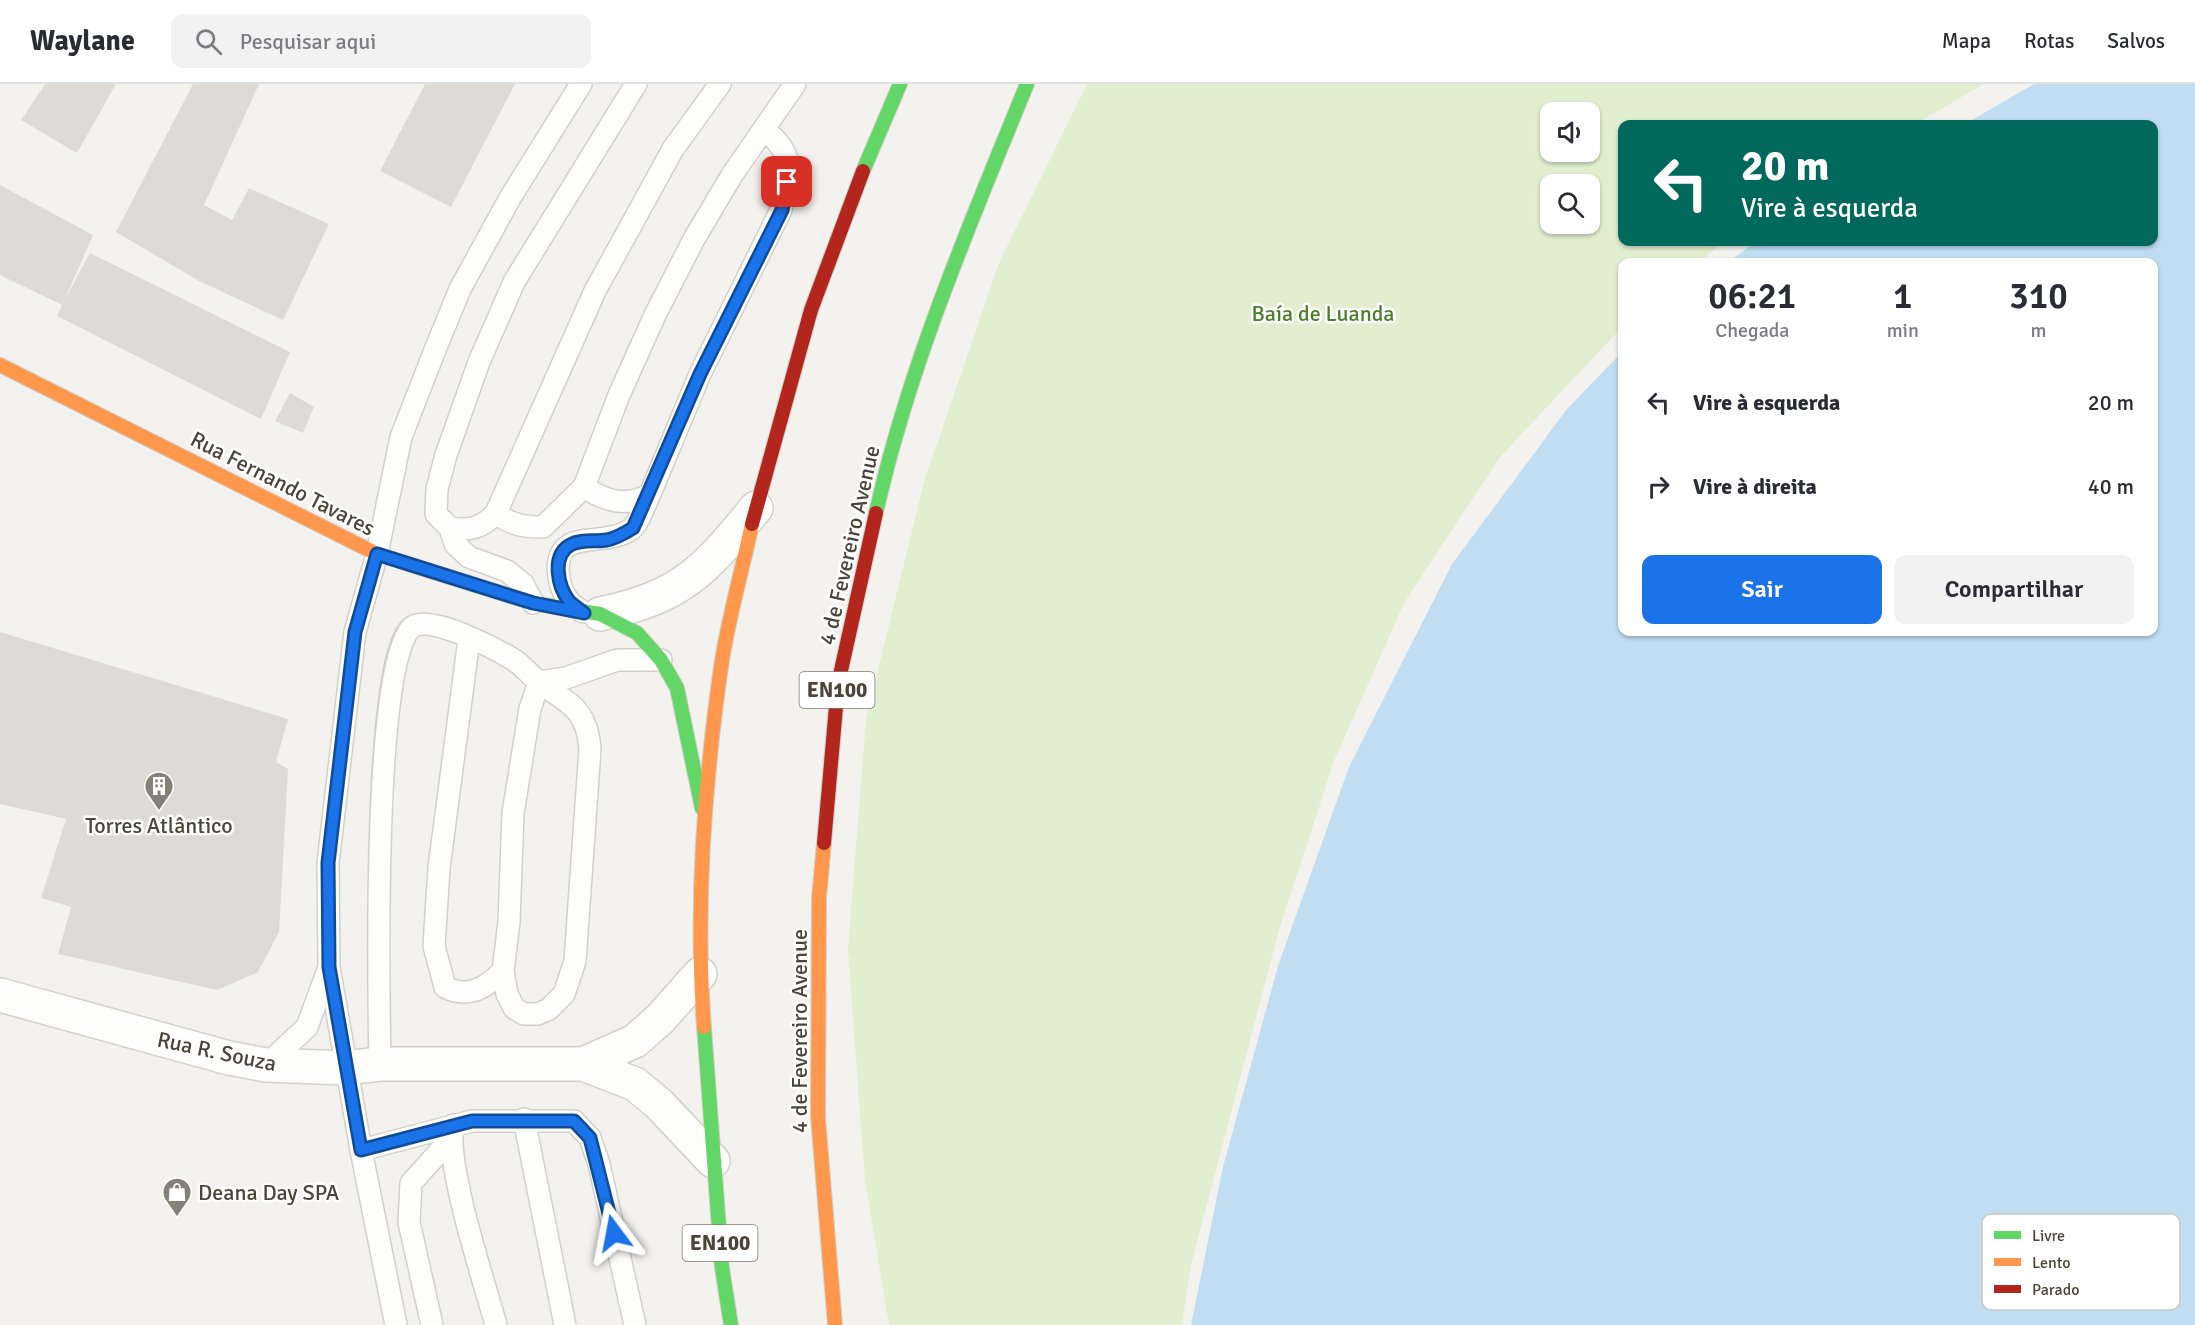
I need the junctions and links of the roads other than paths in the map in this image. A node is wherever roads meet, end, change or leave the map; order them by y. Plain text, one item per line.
1 (581, 84) edge
2 (636, 84) edge
3 (720, 84) edge
4 (795, 84) edge
5 (900, 84) edge
6 (1027, 84) edge
7 (764, 130) junction
8 (0, 365) edge
9 (584, 487) junction
10 (650, 494) junction
11 (756, 508) junction
12 (496, 513) junction
13 (450, 528) junction
14 (377, 554) junction
15 (533, 603) junction
16 (592, 614) junction
17 (469, 639) junction
18 (661, 660) junction
19 (539, 682) junction
20 (704, 822) junction
21 (329, 967) junction
22 (503, 971) junction
23 (700, 974) junction
24 (0, 995) edge
25 (380, 1064) junction
26 (583, 1064) junction
27 (266, 1065) junction
28 (345, 1068) junction
29 (524, 1119) junction
30 (452, 1132) junction
31 (361, 1150) junction
32 (713, 1161) junction
33 (722, 1268) junction
34 (396, 1325) edge
35 (432, 1325) edge
36 (496, 1325) edge
37 (565, 1325) edge
38 (635, 1325) edge
39 (721, 1325) edge
40 (731, 1325) edge
41 (835, 1325) edge

1 - 14 lane
2 - 13 lane
3 - 12 lane
4 - 7 lane
5 - 11 main road, EN100
6 - 41 main road, 4 de Fevereiro Avenue / EN100
7 - 9 lane
7 - 10 lane
8 - 14 main road, Rua Fernando Tavares
9 - 10 lane
9 - 12 lane
10 - 16 lane
11 - 16 street
11 - 20 main road, EN100
12 - 13 lane
13 - 15 lane
14 - 15 main road, Rua Fernando Tavares
14 - 21 lane
15 - 16 main road, Rua Fernando Tavares
16 - 18 main road, Rua Fernando Tavares
17 - 19 lane
17 - 22 lane
17 - 25 lane
18 - 19 lane
18 - 20 main road, Rua Fernando Tavares
19 - 22 lane
19 - 22 lane
20 - 23 main road, EN100
21 - 27 lane
21 - 28 lane
23 - 26 street
23 - 32 main road, EN100
24 - 27 street, Rua R. Souza
25 - 26 street, Rua R. Souza
25 - 28 street, Rua R. Souza
26 - 32 street
27 - 28 street, Rua R. Souza
28 - 31 lane
29 - 30 lane
29 - 37 lane
29 - 38 lane
30 - 31 lane
30 - 35 lane
30 - 36 lane
31 - 34 lane
32 - 33 main road, EN100
33 - 39 main road
33 - 40 main road, EN100

